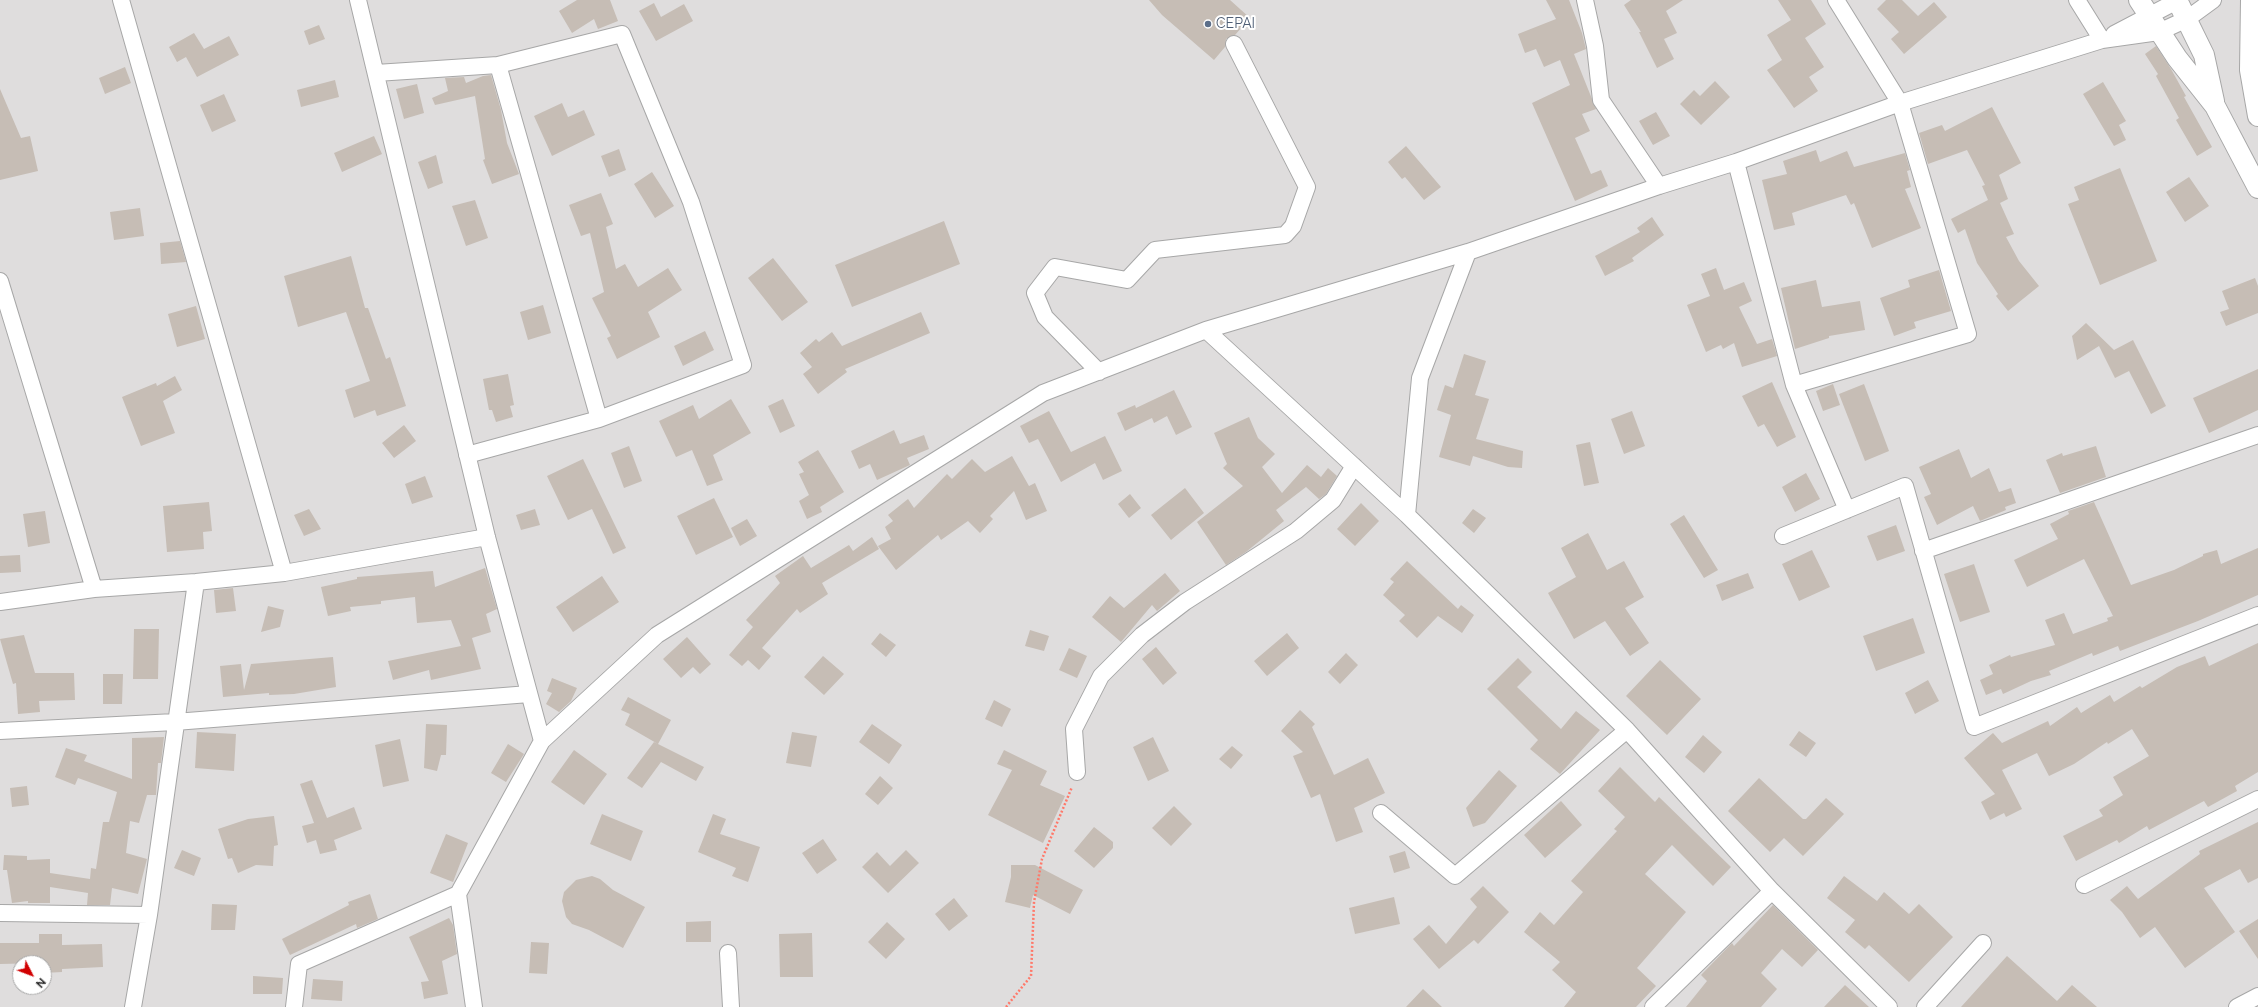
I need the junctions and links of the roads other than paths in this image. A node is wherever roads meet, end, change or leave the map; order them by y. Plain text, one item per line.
1 (121, 0) edge
2 (358, 0) edge
3 (1585, 0) edge
4 (1836, 0) edge
5 (2077, 0) edge
6 (2178, 0) edge
7 (2213, 0) edge
8 (2251, 0) edge
9 (2149, 16) edge
10 (2187, 19) junction
11 (2102, 40) junction
12 (1234, 44) dead end
13 (498, 66) junction
14 (376, 74) junction
15 (1900, 103) junction
16 (2215, 106) junction
17 (2258, 116) edge
18 (1736, 162) junction
19 (1659, 186) junction
20 (2258, 188) edge
21 (1468, 252) junction
22 (0, 281) edge
23 (1206, 330) junction
24 (1099, 372) junction
25 (1794, 385) junction
26 (599, 419) junction
27 (2258, 435) edge
28 (467, 455) junction
29 (1354, 466) junction
30 (1847, 510) junction
31 (1407, 515) junction
32 (1784, 536) dead end
33 (487, 537) junction
34 (1923, 551) junction
35 (284, 573) junction
36 (196, 582) junction
37 (94, 589) junction
38 (0, 602) edge
39 (2258, 615) edge
40 (530, 694) junction
41 (175, 722) junction
42 (1628, 730) junction
43 (0, 731) edge
44 (542, 741) junction
45 (1077, 772) road end
46 (2258, 799) edge
47 (1381, 813) dead end
48 (2084, 885) dead end
49 (1772, 891) junction
50 (458, 894) junction
51 (0, 913) edge
52 (149, 914) junction
53 (1983, 943) dead end
54 (728, 953) dead end
55 (2258, 996) edge
56 (133, 1007) edge
57 (294, 1007) edge
58 (474, 1007) edge
59 (731, 1007) edge
60 (1653, 1007) edge
61 (1889, 1007) edge
62 (1925, 1007) edge
63 (2237, 1007) edge

1 - 35 street
2 - 14 street
3 - 19 street
4 - 15 street
5 - 11 street
6 - 9 street
6 - 10 street
7 - 10 street
8 - 17 street
9 - 10 street
9 - 11 street
9 - 16 street
10 - 16 street
11 - 15 street
12 - 24 street
13 - 14 street
13 - 26 street
13 - 26 street
14 - 28 street
15 - 18 street
15 - 25 street
16 - 20 street
18 - 19 street
18 - 25 street
19 - 21 street
21 - 23 street
21 - 31 street
22 - 37 street
23 - 24 street
23 - 29 street
24 - 44 street
25 - 30 street
26 - 28 street
27 - 34 street
28 - 33 street
29 - 31 street
29 - 45 street
30 - 32 street
30 - 34 street
31 - 42 street
33 - 35 street
33 - 40 street
34 - 39 street
35 - 36 street
36 - 37 street
36 - 41 street
37 - 38 street
40 - 41 street
40 - 44 street
41 - 43 street
41 - 52 street
42 - 47 street
42 - 49 street
44 - 50 street
46 - 48 street
49 - 60 street
49 - 61 street
50 - 57 street
50 - 58 street
51 - 52 street
52 - 56 street
53 - 62 street
54 - 59 street
55 - 63 street

